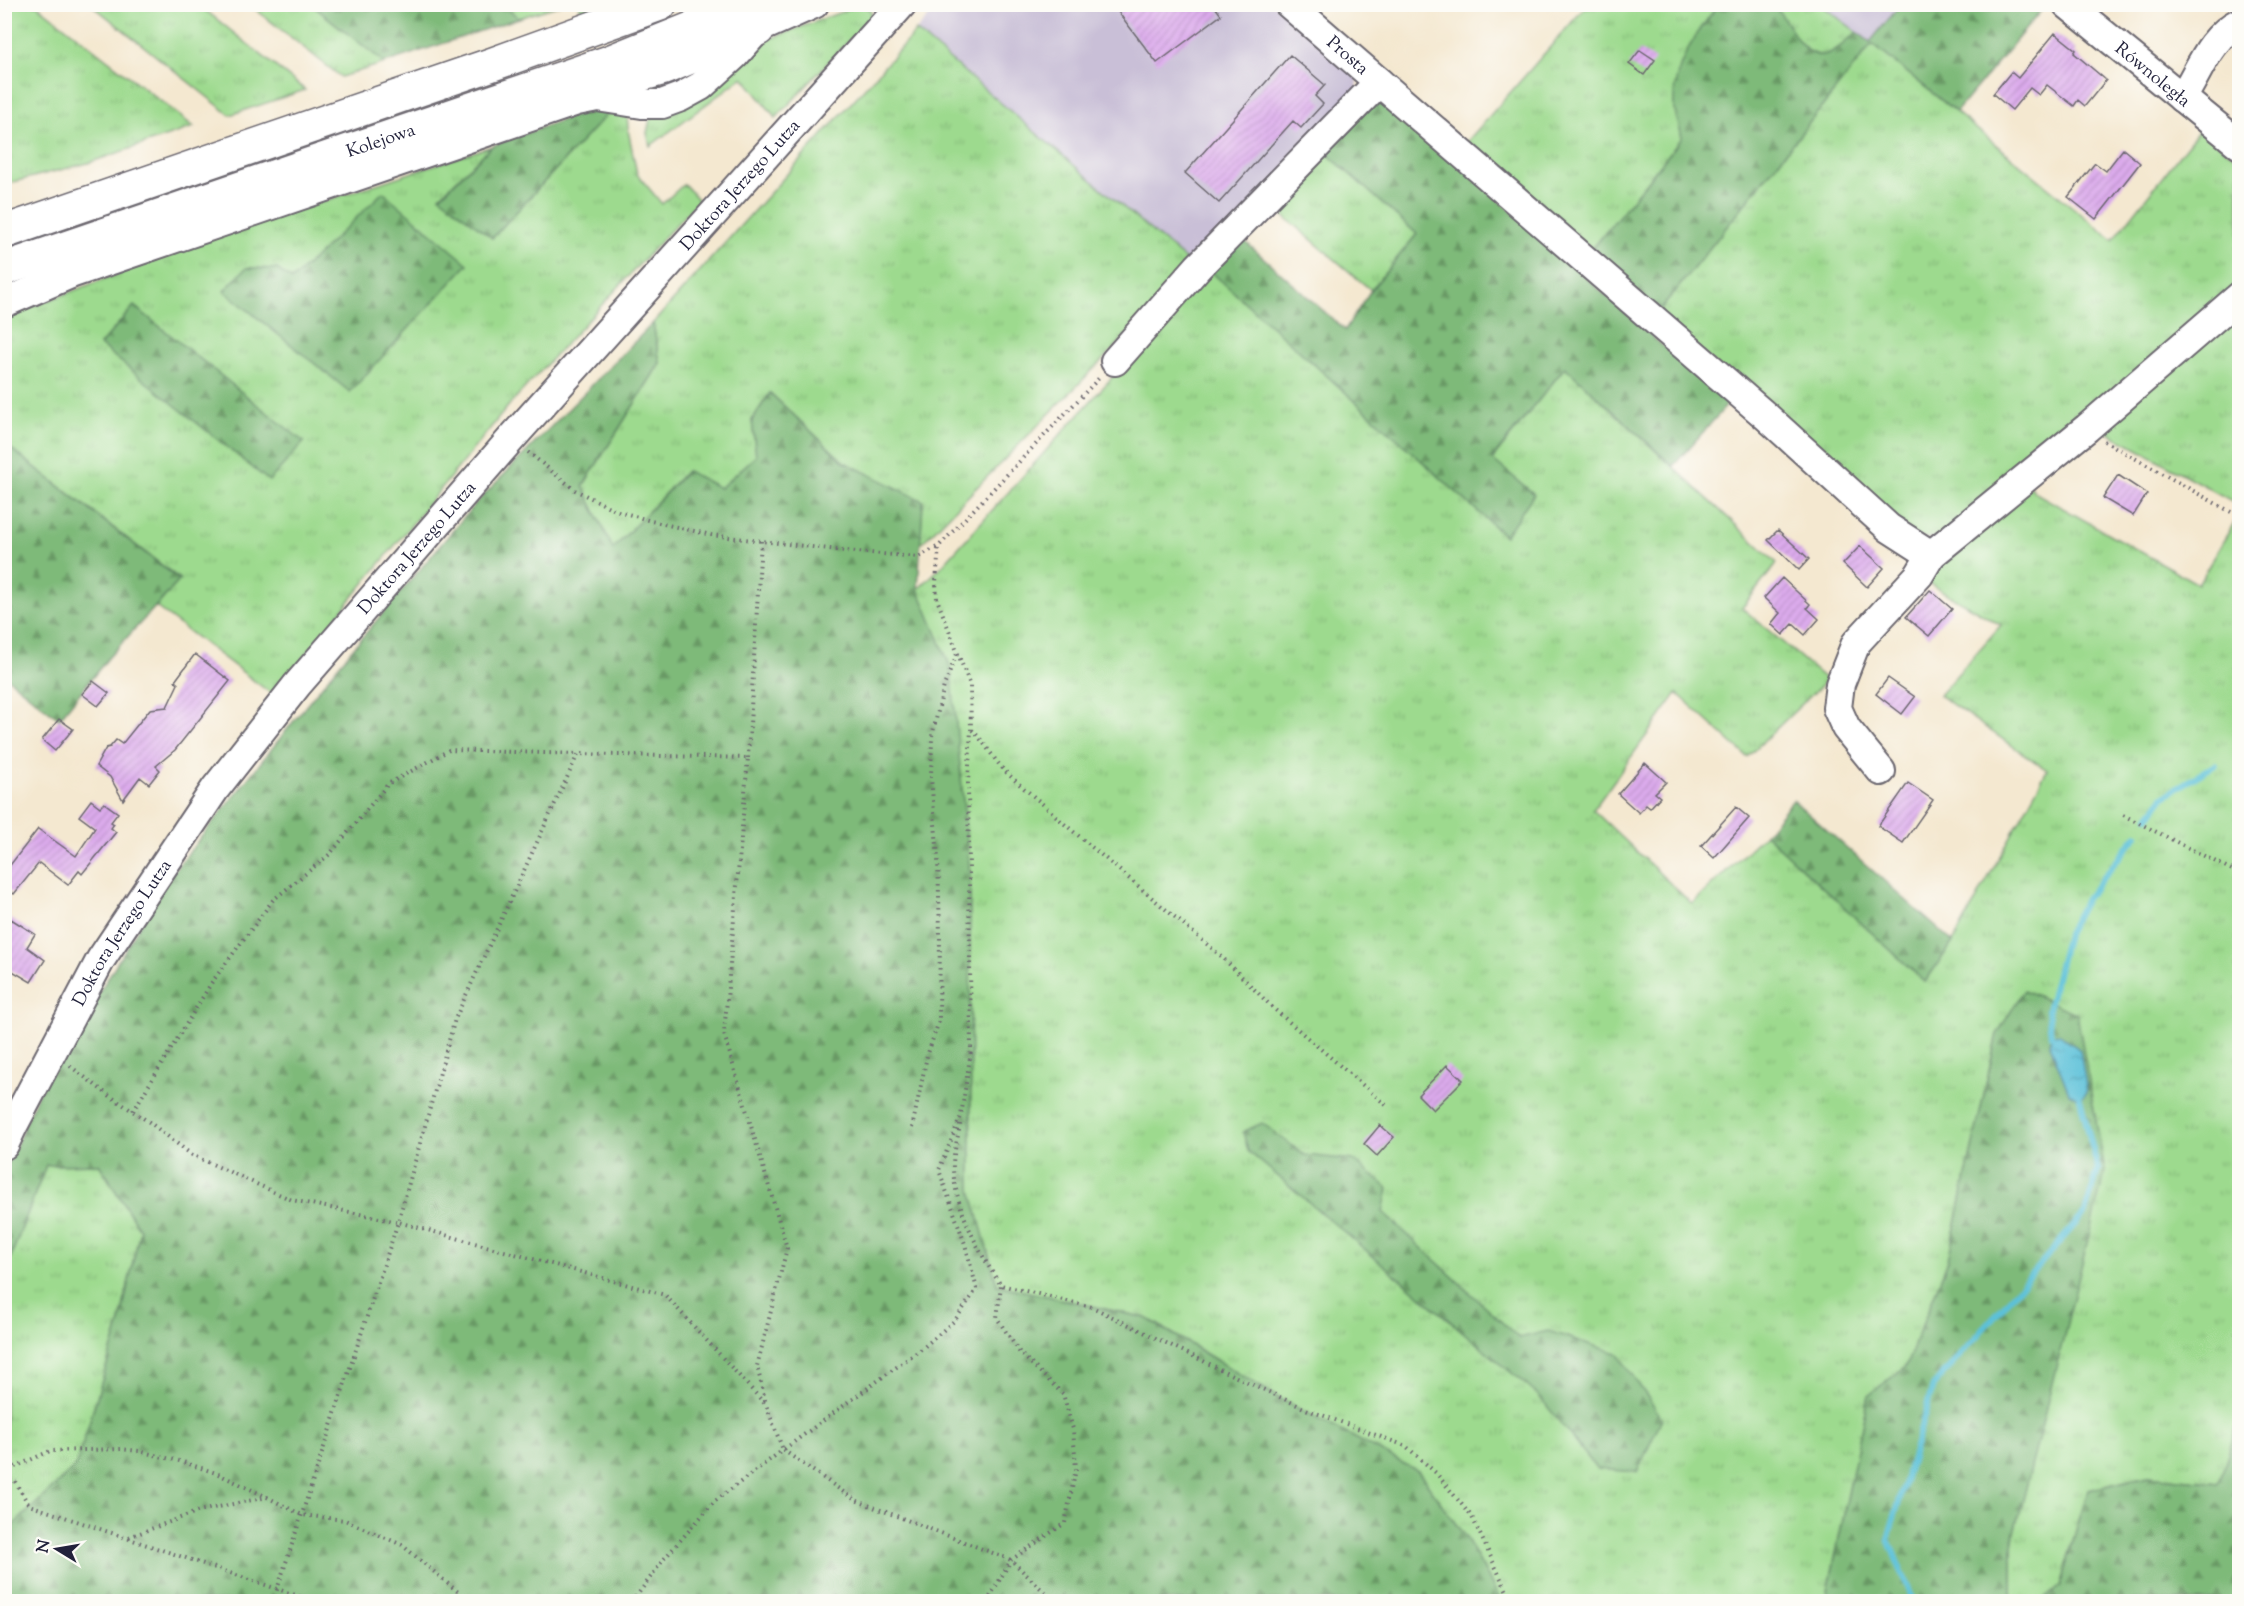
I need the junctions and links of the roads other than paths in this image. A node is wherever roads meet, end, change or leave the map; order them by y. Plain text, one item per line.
1 (660, 4) edge
2 (814, 4) edge
3 (902, 4) edge
4 (1289, 4) edge
5 (2067, 4) edge
6 (756, 17) edge
7 (2240, 22) edge
8 (1379, 82) junction
9 (571, 89) junction
10 (2182, 98) junction
11 (2240, 145) edge
12 (4, 232) edge
13 (4, 269) edge
14 (2240, 296) edge
15 (4, 303) edge
16 (1115, 361) road end
17 (1931, 555) junction
18 (1881, 771) dead end
19 (4, 1145) edge

1 - 12 highway, Kolejowa
2 - 6 street, Kolejowa
3 - 19 street, Doktora Jerzego Lutza
4 - 8 street, Prosta
5 - 10 street, Równoległa
6 - 9 highway, Kolejowa
6 - 9 street, Kolejowa
7 - 10 street
8 - 16 street
8 - 17 street, Prosta
9 - 13 highway, Kolejowa
9 - 15 street
10 - 11 street, Równoległa
14 - 17 street
17 - 18 street

